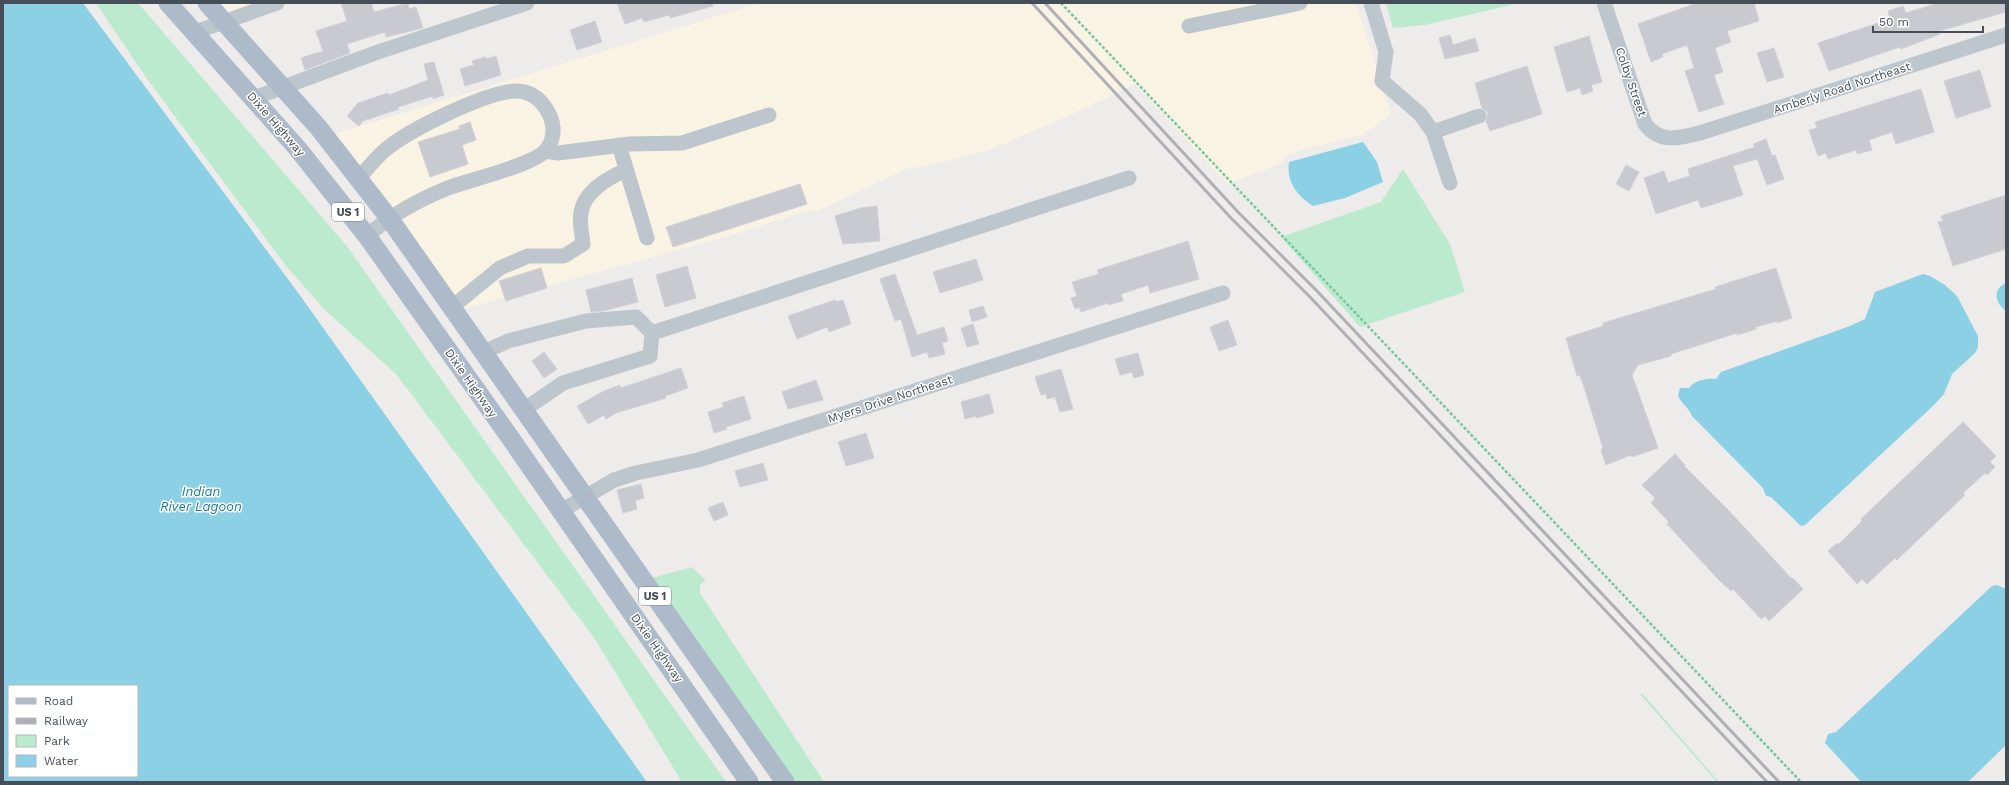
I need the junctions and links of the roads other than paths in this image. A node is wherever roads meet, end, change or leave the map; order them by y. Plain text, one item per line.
1 (168, 3) edge
2 (207, 3) edge
3 (277, 3) edge
4 (527, 3) edge
5 (1300, 3) edge
6 (1371, 3) edge
7 (1604, 3) edge
8 (224, 22) junction
9 (1189, 26) dead end
10 (195, 32) junction
11 (2006, 35) edge
12 (282, 87) junction
13 (254, 98) junction
14 (769, 115) dead end
15 (1479, 116) dead end
16 (1433, 132) junction
17 (1678, 139) joint
18 (619, 145) junction
19 (545, 151) junction
20 (626, 170) junction
21 (359, 178) junction
22 (1129, 178) dead end
23 (1450, 183) dead end
24 (389, 218) junction
25 (367, 236) junction
26 (647, 238) dead end
27 (1223, 293) dead end
28 (452, 307) junction
29 (652, 332) junction
30 (484, 352) junction
31 (524, 409) junction
32 (585, 496) junction
33 (561, 511) junction
34 (749, 782) edge
35 (785, 782) edge

1 - 10 main road, Dixie Highway / US 1
2 - 8 main road, US 1
3 - 8 street
4 - 12 street
5 - 9 street
6 - 16 street
7 - 17 street, Colby Street
8 - 10 street
8 - 12 main road, US 1
10 - 13 main road, Dixie Highway / US 1
11 - 17 street, Amberly Road Northeast
12 - 13 street
12 - 21 main road, US 1
13 - 25 main road, Dixie Highway / US 1
14 - 18 street
15 - 16 street
16 - 23 street
18 - 19 street
18 - 20 street
19 - 21 street
19 - 24 street
20 - 26 street
20 - 28 street
21 - 24 main road, US 1
22 - 29 street
24 - 25 street
24 - 28 main road, US 1
25 - 33 main road, Dixie Highway / US 1
27 - 32 street, Myers Drive Northeast
28 - 30 main road, US 1
29 - 30 street
29 - 31 street
30 - 31 main road, US 1
31 - 32 main road, US 1
32 - 33 street, Myers Drive Northeast
32 - 35 main road, US 1
33 - 34 main road, Dixie Highway / US 1

